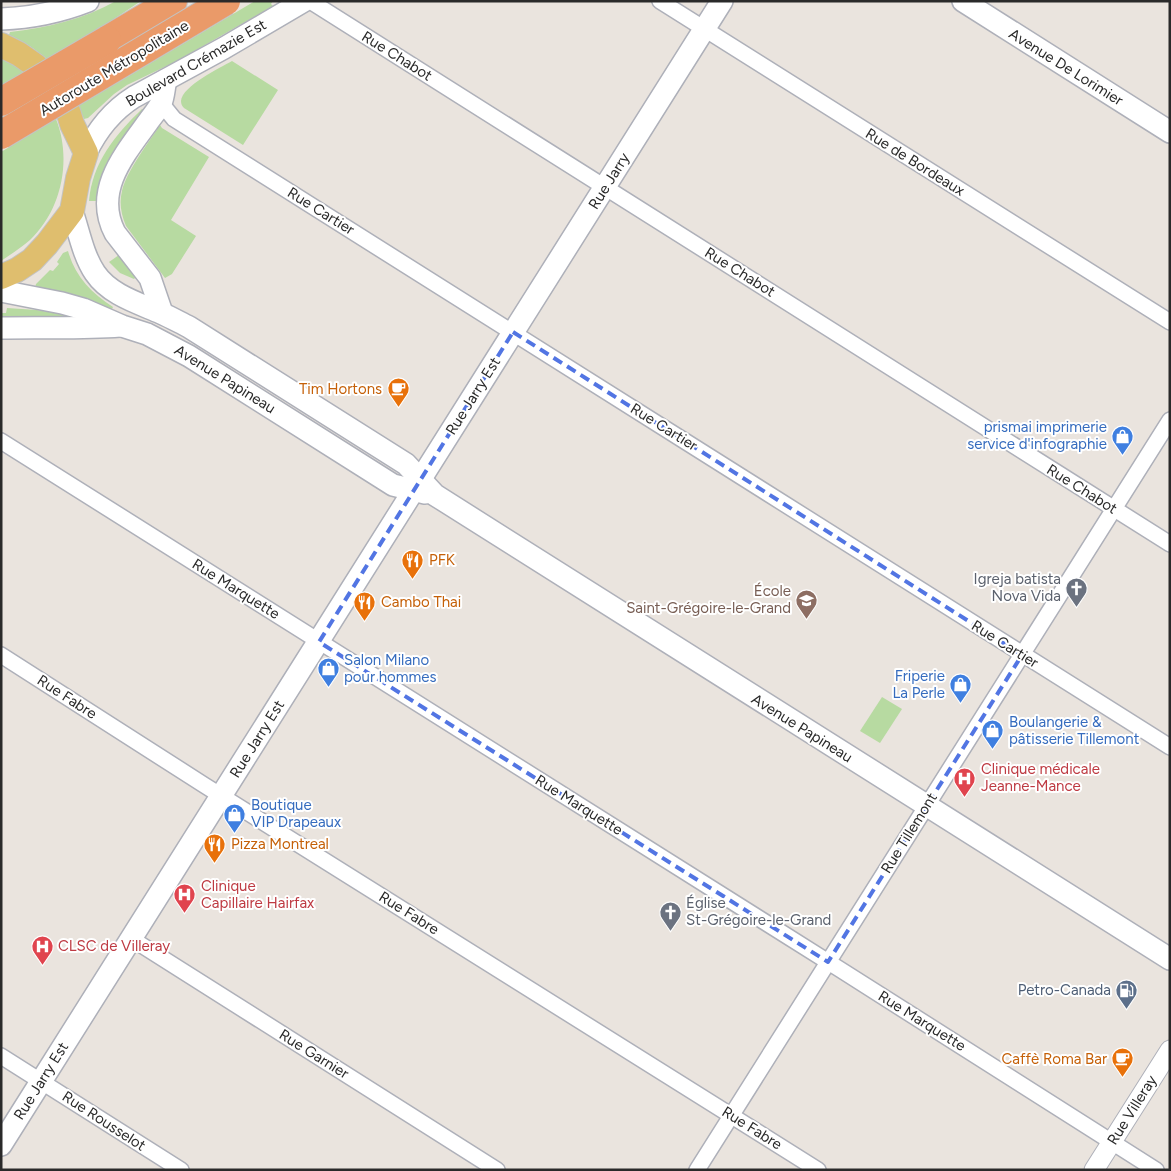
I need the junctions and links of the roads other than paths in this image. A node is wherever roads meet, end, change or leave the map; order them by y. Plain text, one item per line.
1 (46, 1) edge
2 (88, 1) edge
3 (173, 1) edge
4 (226, 1) edge
5 (304, 1) edge
6 (310, 1) edge
7 (660, 1) edge
8 (722, 1) edge
9 (963, 1) edge
10 (65, 9) junction
11 (1, 19) edge
12 (704, 29) junction
13 (1, 45) edge
14 (36, 66) dead end
15 (166, 80) junction
16 (1, 102) edge
17 (161, 102) junction
18 (68, 112) dead end
19 (1170, 132) edge
20 (1, 134) edge
21 (86, 153) junction
22 (605, 187) junction
23 (72, 211) junction
24 (1, 277) edge
25 (1, 291) edge
26 (162, 313) junction
27 (1170, 322) edge
28 (122, 326) junction
29 (1, 328) edge
30 (513, 332) junction
31 (1170, 420) edge
32 (1, 441) edge
33 (416, 485) junction
34 (1114, 508) junction
35 (1170, 544) edge
36 (319, 642) junction
37 (1022, 654) junction
38 (1, 655) edge
39 (1170, 747) edge
40 (222, 795) junction
41 (926, 806) junction
42 (132, 939) junction
43 (1170, 959) edge
44 (828, 962) junction
45 (1170, 1050) edge
46 (1, 1056) edge
47 (41, 1081) junction
48 (731, 1115) junction
49 (1112, 1142) junction
50 (1, 1145) edge
51 (181, 1170) edge
52 (497, 1170) edge
53 (697, 1170) edge
54 (818, 1170) edge
55 (1094, 1170) edge
56 (1156, 1170) edge

1 - 10 main road
2 - 10 main road
3 - 16 highway, Autoroute Métropolitaine, bridge
4 - 20 highway, Autoroute Métropolitaine, bridge
5 - 15 main road, Boulevard Crémazie Est
6 - 22 street, Rue Chabot
7 - 12 street, Rue de Bordeaux
8 - 12 main road
9 - 19 main road, Avenue De Lorimier
10 - 11 main road
12 - 22 main road, Rue Jarry
12 - 27 street, Rue de Bordeaux
13 - 14 main road
15 - 17 main road
15 - 21 main road, Boulevard Crémazie Est
17 - 26 main road
17 - 30 street, Rue Cartier
18 - 21 main road
21 - 23 main road, Boulevard Crémazie Est
22 - 30 main road, Rue Jarry
22 - 34 street, Rue Chabot
23 - 24 main road, Boulevard Crémazie Est
23 - 26 main road, Avenue Papineau
25 - 28 main road, Avenue Papineau
26 - 33 main road, Avenue Papineau
28 - 29 main road
28 - 33 main road, Avenue Papineau
30 - 33 main road, Rue Jarry Est
30 - 37 street, Rue Cartier
31 - 34 street, Rue Tillemont
32 - 36 street, Rue Marquette
33 - 36 main road, Rue Jarry Est
33 - 41 main road, Avenue Papineau
34 - 35 street, Rue Chabot
34 - 37 street, Rue Tillemont
36 - 40 main road, Rue Jarry Est
36 - 44 street, Rue Marquette
37 - 39 street, Rue Cartier
37 - 41 street, Rue Tillemont
38 - 40 street, Rue Fabre
40 - 42 main road, Rue Jarry Est
40 - 48 street, Rue Fabre
41 - 43 main road, Avenue Papineau
41 - 44 street, Rue Tillemont
42 - 47 main road, Rue Jarry Est
42 - 52 street, Rue Garnier
44 - 48 street, Rue Tillemont
44 - 49 street, Rue Marquette
45 - 49 street, Rue Villeray
46 - 47 street, Rue Rousselot
47 - 50 main road, Rue Jarry Est
47 - 51 street, Rue Rousselot
48 - 53 street, Rue Tillemont
48 - 54 street, Rue Fabre
49 - 55 street, Rue Villeray
49 - 56 street, Rue Marquette

